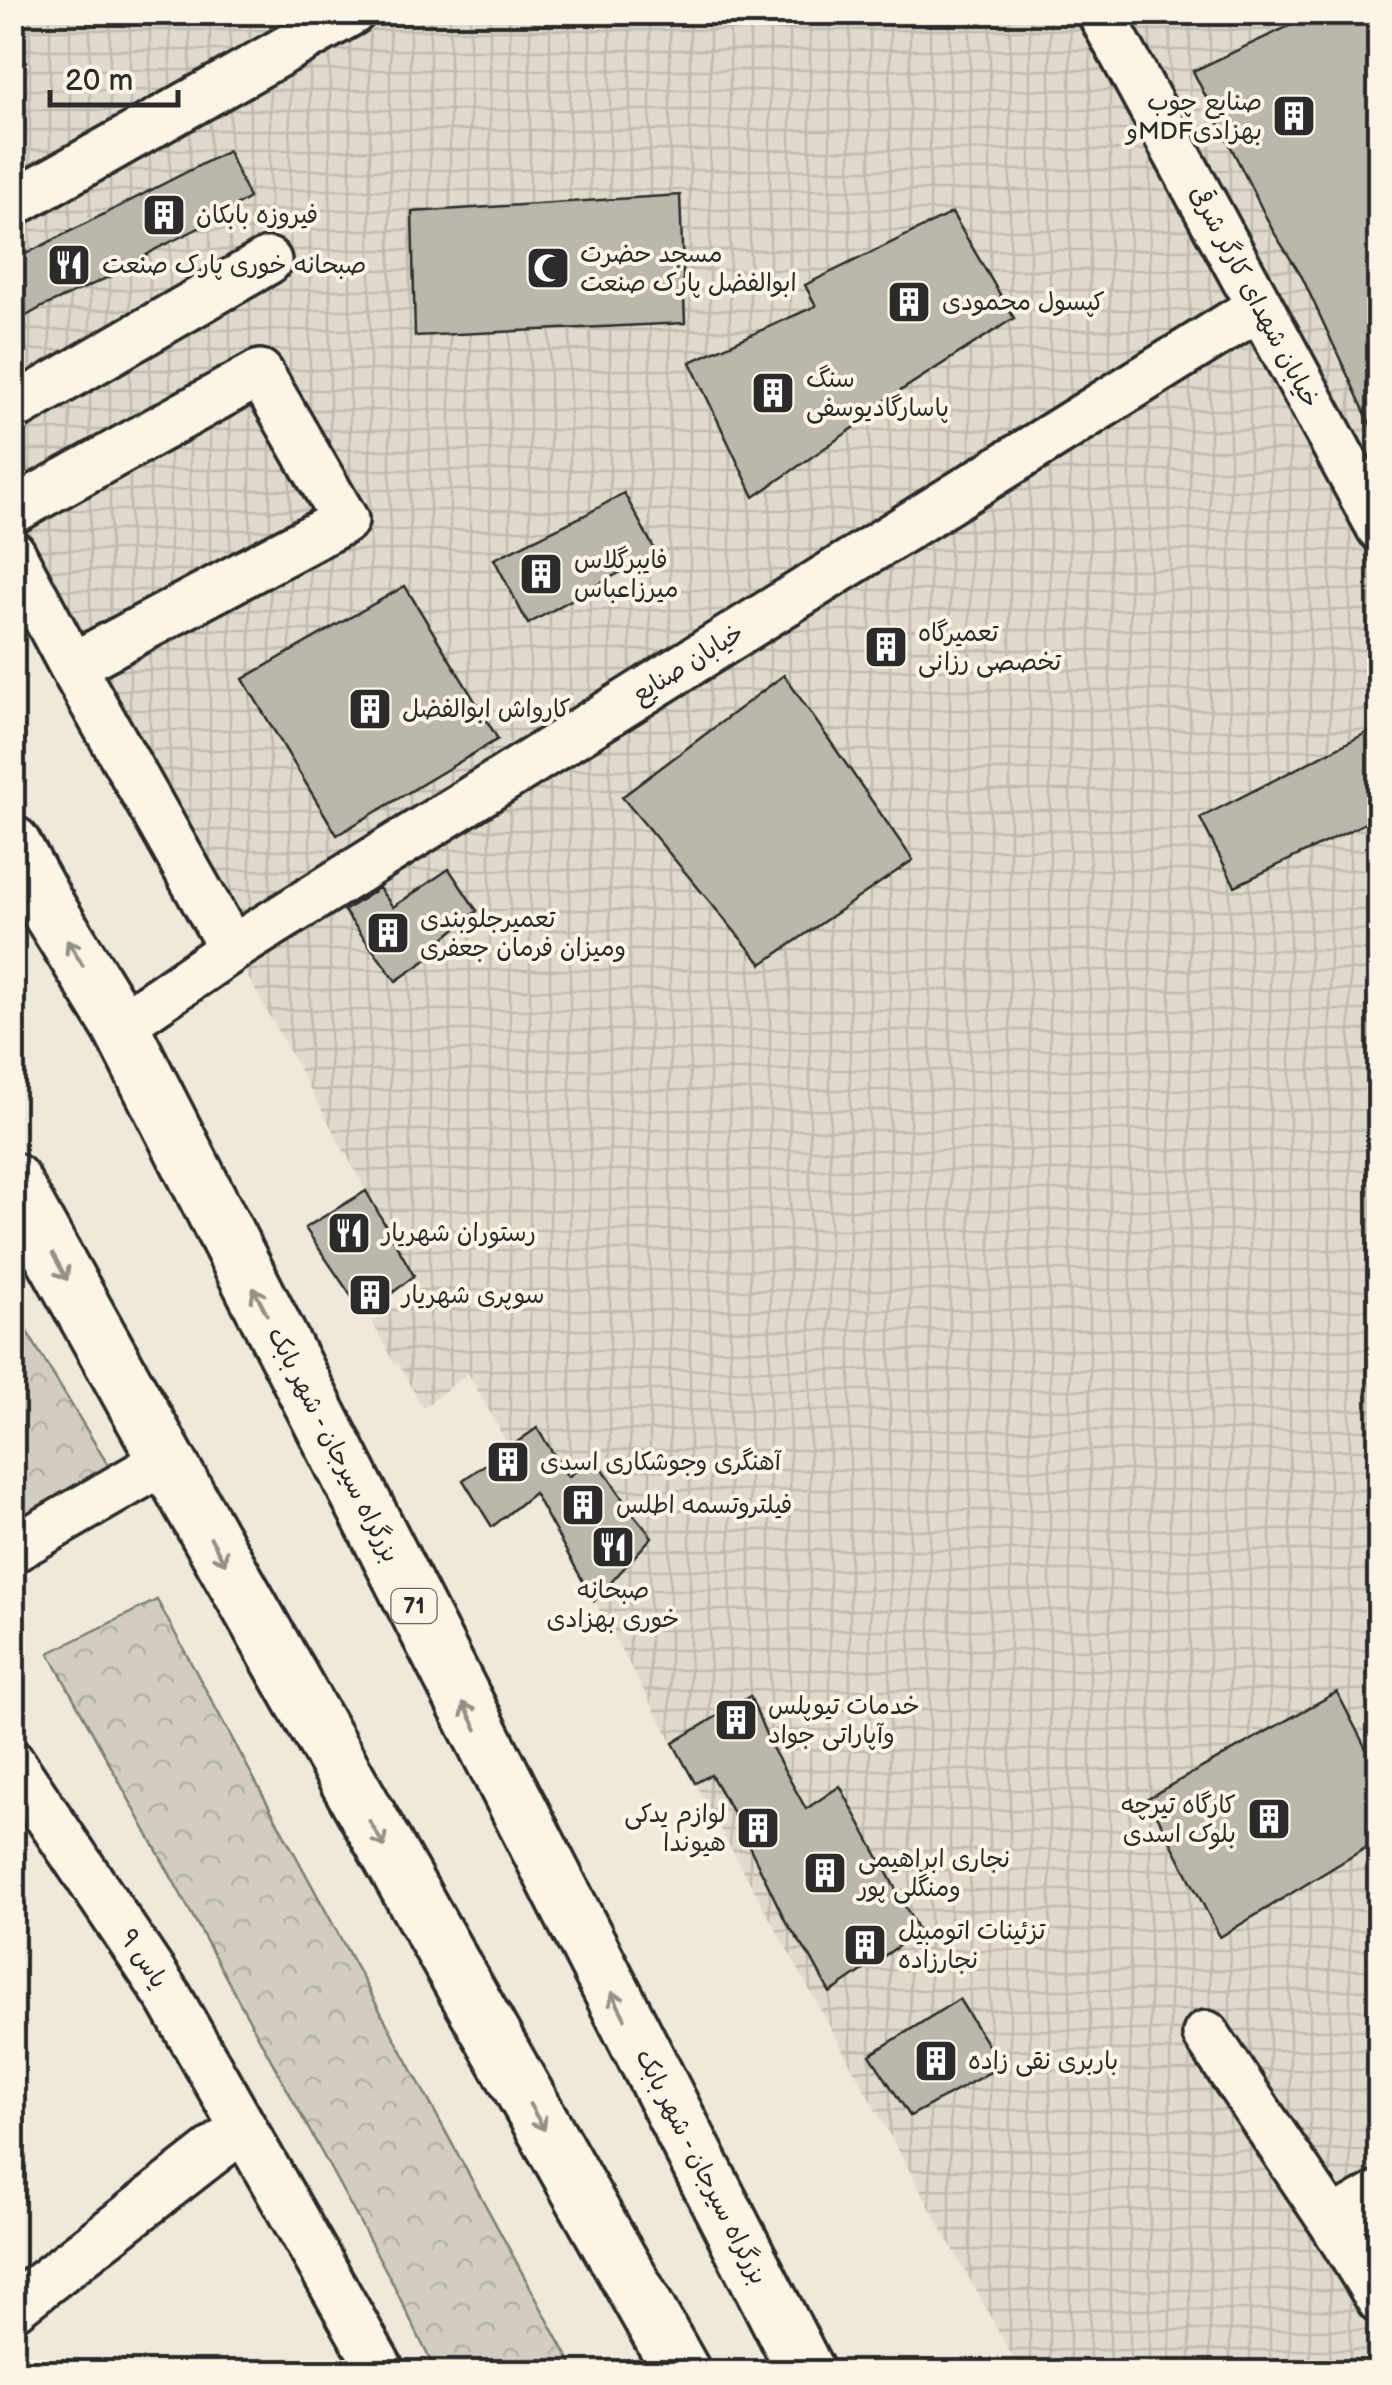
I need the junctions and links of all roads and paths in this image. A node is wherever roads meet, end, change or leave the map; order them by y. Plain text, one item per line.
1 (352, 12) edge
2 (1100, 12) edge
3 (12, 204) edge
4 (268, 261) dead end
5 (1260, 307) junction
6 (12, 410) edge
7 (1374, 505) edge
8 (12, 511) edge
9 (12, 553) edge
10 (72, 666) junction
11 (12, 844) edge
12 (28, 910) edge
13 (232, 949) junction
14 (120, 1026) junction
15 (12, 1182) edge
16 (167, 1460) junction
17 (12, 1550) edge
18 (12, 1763) edge
19 (1206, 2034) dead end
20 (252, 2145) junction
21 (1380, 2194) edge
22 (1332, 2222) junction
23 (1380, 2300) edge
24 (12, 2308) edge
25 (382, 2372) edge
26 (682, 2372) edge
27 (806, 2372) edge

1 - 3 street
2 - 5 street, خیابان شهدای کارگر شرقی
4 - 6 street
5 - 7 street, خیابان شهدای کارگر شرقی
5 - 13 street, خیابان صنایع
8 - 10 street
9 - 10 street
10 - 13 street
11 - 12 highway, بزرگراه سیرجان - شهر بابک / 71
14 -> 12 highway, بزرگراه سیرجان - شهر بابک / 71
13 - 14 street, خیابان صنایع
27 -> 14 highway, بزرگراه سیرجان - شهر بابک / 71
15 -> 16 highway
16 - 17 street
16 -> 26 highway
18 - 20 street, یاس ۹
19 - 22 street
20 - 24 street
20 - 25 street, یاس ۹
21 - 22 street
22 - 23 street

